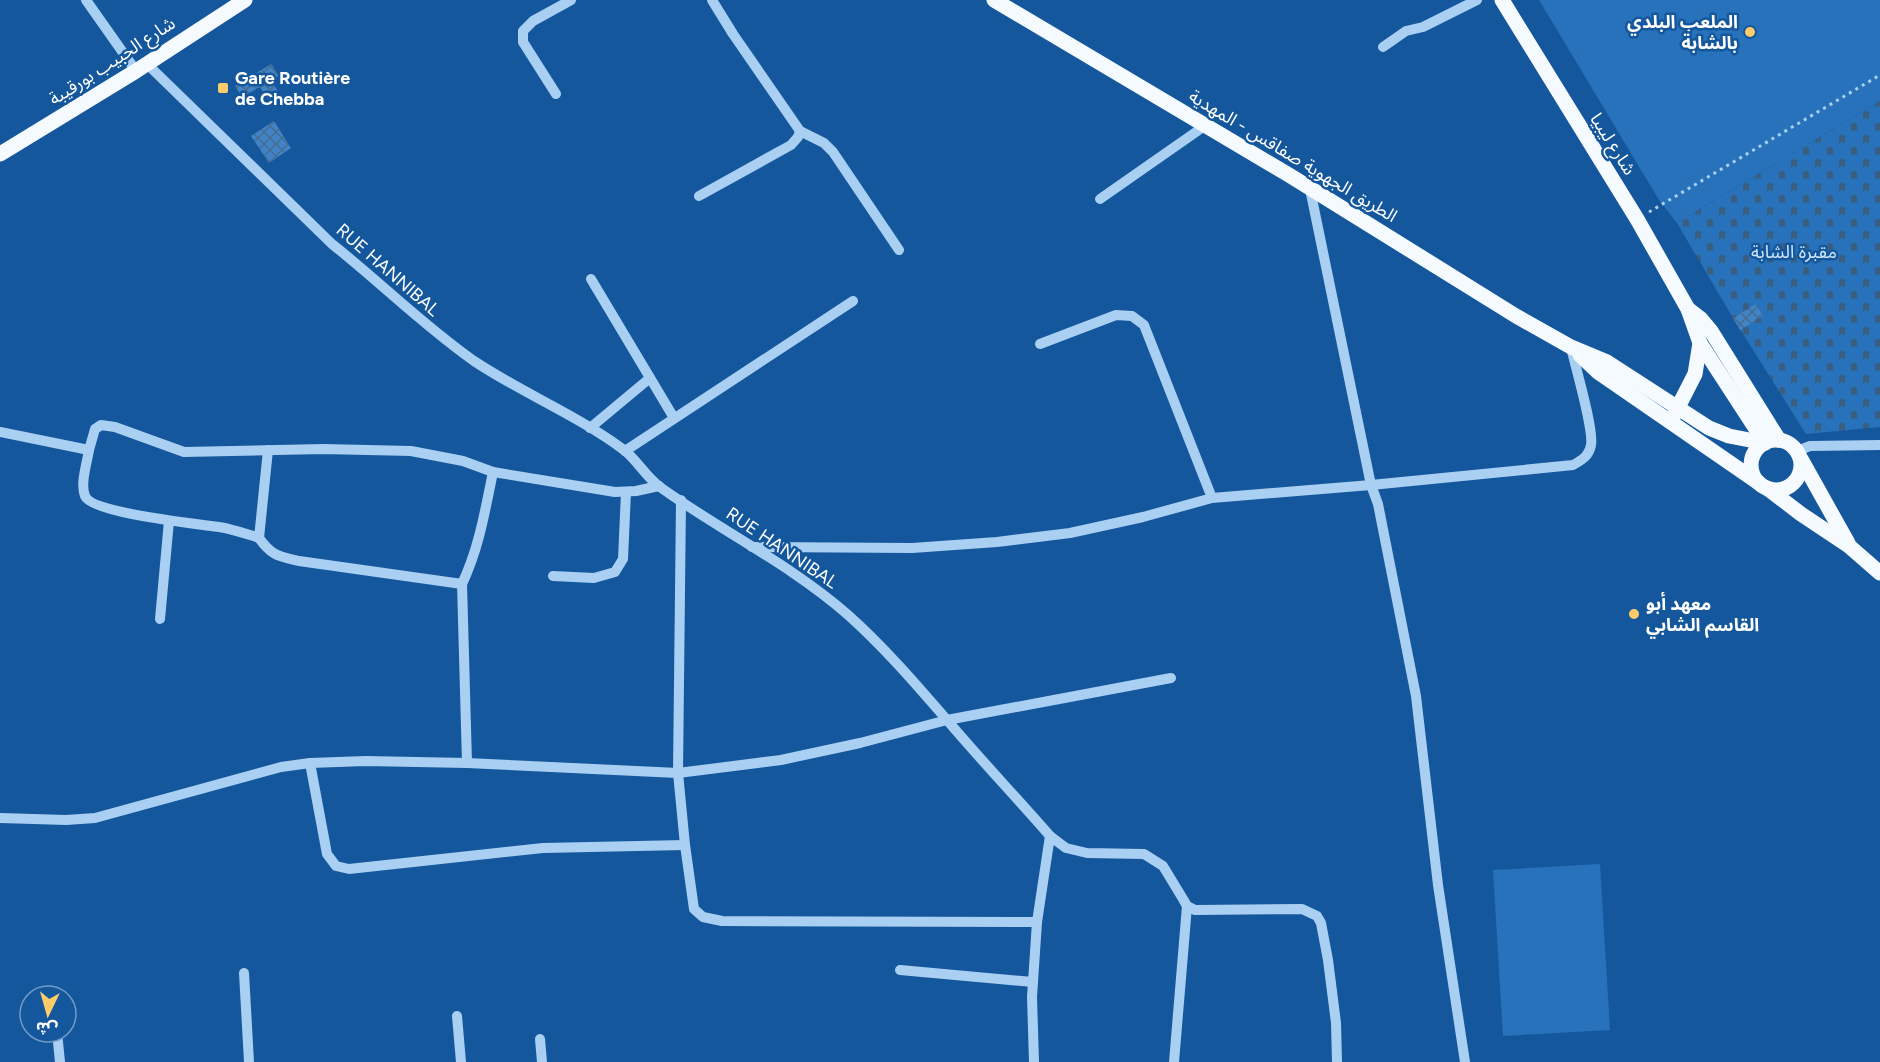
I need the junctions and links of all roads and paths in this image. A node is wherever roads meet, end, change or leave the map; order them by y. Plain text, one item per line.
1 (86, 0) edge
2 (245, 0) edge
3 (571, 0) edge
4 (712, 0) edge
5 (994, 0) edge
6 (1477, 0) edge
7 (1502, 0) edge
8 (1383, 47) dead end
9 (141, 67) junction
10 (1880, 75) edge
11 (556, 94) dead end
12 (1206, 125) junction
13 (800, 131) junction
14 (0, 154) edge
15 (1310, 189) junction
16 (699, 196) dead end
17 (1100, 200) dead end
18 (1637, 219) junction
19 (899, 250) dead end
20 (591, 279) dead end
21 (853, 301) dead end
22 (1688, 309) junction
23 (1700, 343) junction
24 (1040, 344) dead end
25 (1571, 347) junction
26 (650, 378) junction
27 (1676, 408) junction
28 (674, 418) junction
29 (1673, 424) junction
30 (590, 428) junction
31 (0, 432) edge
32 (1772, 441) junction
33 (1880, 445) edge
34 (89, 450) junction
35 (268, 450) junction
36 (625, 451) junction
37 (1799, 455) junction
38 (493, 472) junction
39 (1371, 485) junction
40 (1763, 485) junction
41 (659, 486) junction
42 (626, 492) junction
43 (1212, 498) junction
44 (681, 500) junction
45 (169, 521) junction
46 (259, 538) junction
47 (1849, 546) junction
48 (750, 547) junction
49 (1880, 573) edge
50 (553, 576) dead end
51 (462, 584) junction
52 (160, 619) dead end
53 (1171, 678) dead end
54 (947, 720) junction
55 (310, 763) junction
56 (467, 763) junction
57 (678, 773) junction
58 (0, 818) edge
59 (1050, 836) junction
60 (685, 845) junction
61 (1187, 906) junction
62 (1037, 922) junction
63 (900, 970) dead end
64 (244, 973) dead end
65 (1033, 982) junction
66 (457, 1016) dead end
67 (540, 1039) dead end
68 (58, 1044) edge
69 (60, 1062) edge
70 (249, 1062) edge
71 (461, 1062) edge
72 (542, 1062) edge
73 (1034, 1062) edge
74 (1174, 1062) edge
75 (1337, 1062) edge
76 (1465, 1062) edge

1 - 9 street, RUE HANNIBAL
2 - 9 main road, شارع الحبيب بورقيبة
3 - 11 street
4 - 13 street
5 - 12 main road, الطريق الجهوية صفاقس - المهدية
6 - 8 street
7 - 18 main road, شارع ليبيا
9 - 14 main road, شارع الحبيب بورقيبة
9 - 30 street, RUE HANNIBAL
10 - 18 path
12 - 15 main road, الطريق الجهوية صفاقس - المهدية
12 - 17 street
13 - 16 street
13 - 19 street
15 - 25 main road, الطريق الجهوية صفاقس - المهدية
15 - 39 street
18 - 22 main road, شارع ليبيا
20 - 26 street
21 - 28 street
22 - 23 main road, شارع ليبيا
22 - 32 main road, شارع ليبيا
23 - 27 main road
23 - 32 main road, شارع ليبيا
24 - 43 street
25 - 27 main road, الطريق الجهوية صفاقس - المهدية
25 - 29 main road, الطريق الجهوية صفاقس - المهدية
25 - 39 street
26 - 28 street
26 - 30 street
27 - 29 main road
27 - 32 main road, الطريق الجهوية صفاقس - المهدية
28 - 36 street
29 - 40 main road, الطريق الجهوية صفاقس - المهدية
30 - 36 street, RUE HANNIBAL
31 - 34 street
32 - 37 main road, الطريق الجهوية صفاقس - المهدية
32 - 40 main road
33 - 37 street
34 - 35 street
34 - 45 street
35 - 38 street
35 - 46 street
36 - 41 street, RUE HANNIBAL
37 - 40 main road
37 - 47 main road, الطريق الجهوية صفاقس - المهدية
38 - 42 street
38 - 51 street
39 - 43 street
39 - 76 street
40 - 47 main road, الطريق الجهوية صفاقس - المهدية
41 - 42 street
41 - 44 street, RUE HANNIBAL
42 - 50 street
43 - 48 street
44 - 48 street, RUE HANNIBAL
44 - 57 street
45 - 46 street
45 - 52 street
46 - 51 street
47 - 49 main road, الطريق الجهوية صفاقس - المهدية
48 - 54 street, RUE HANNIBAL
51 - 56 street
53 - 54 street
54 - 57 street
54 - 59 street, RUE HANNIBAL
55 - 56 street
55 - 58 street
55 - 60 street
56 - 57 street
57 - 60 street
59 - 61 street, RUE HANNIBAL
59 - 62 street
60 - 62 street
61 - 74 street
61 - 75 street
62 - 65 street
63 - 65 street
64 - 70 street
65 - 73 street
66 - 71 street
67 - 72 street
68 - 69 street

